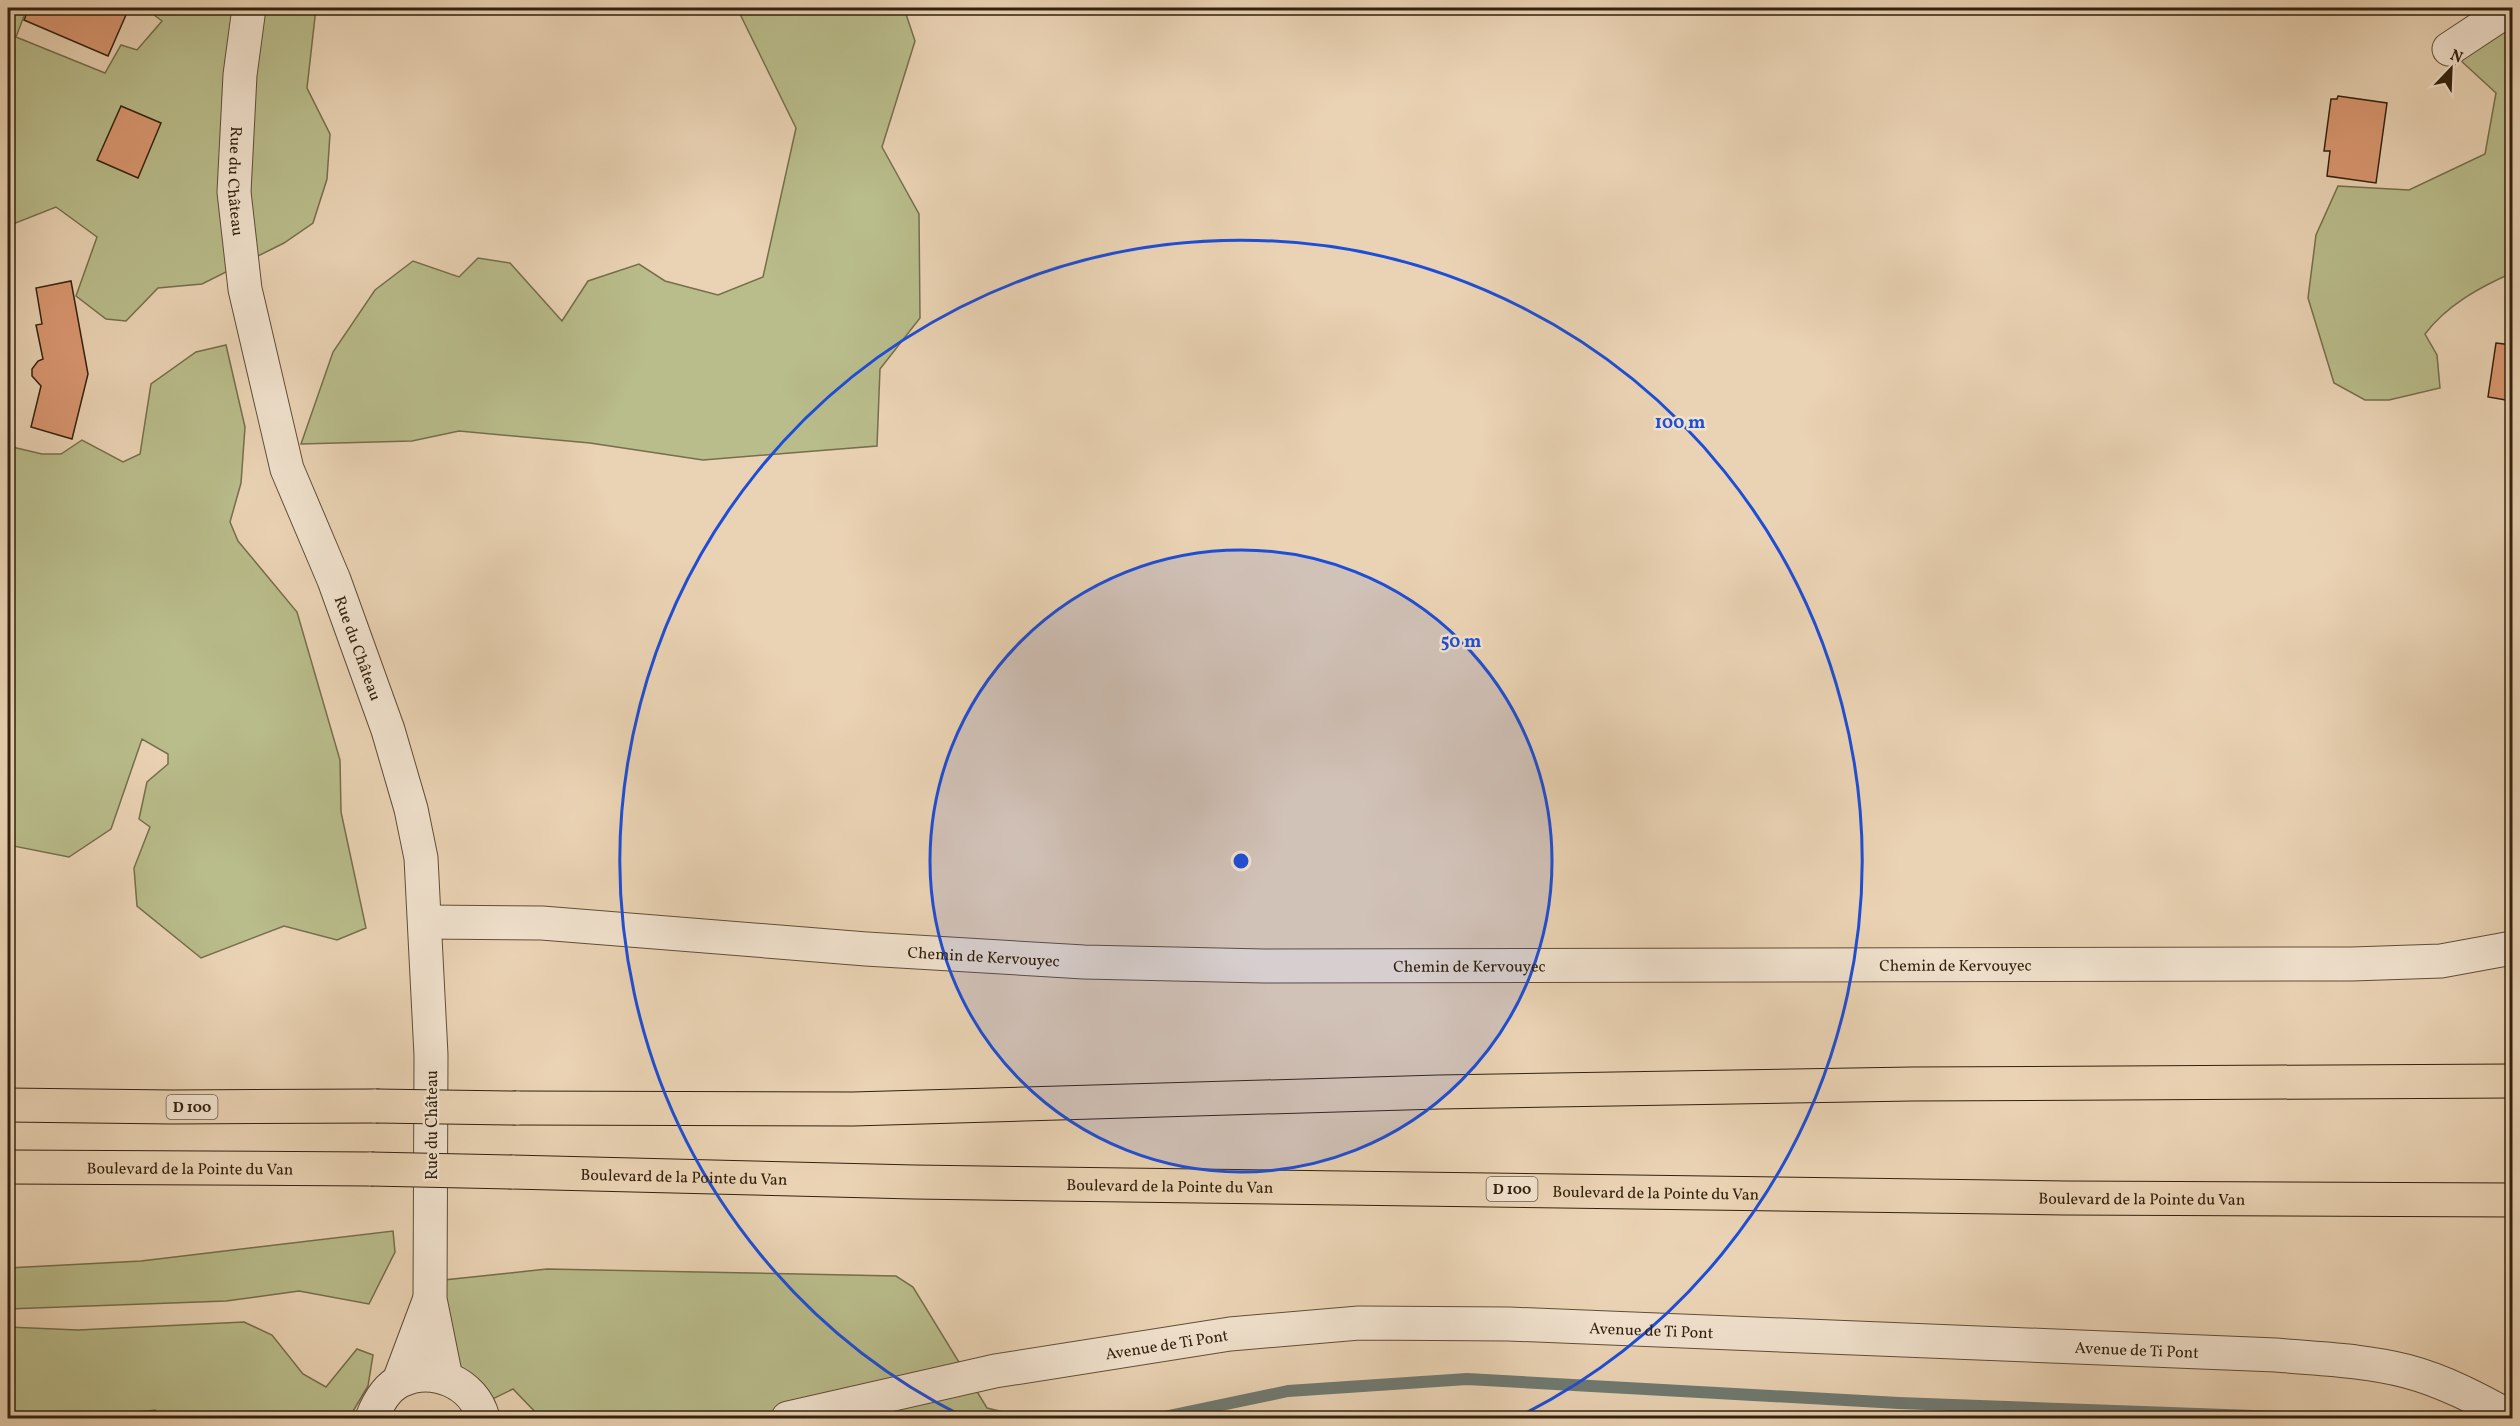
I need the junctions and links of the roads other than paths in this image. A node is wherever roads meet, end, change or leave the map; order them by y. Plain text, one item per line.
1 (249, 8) edge
2 (2511, 8) edge
3 (2449, 49) dead end
4 (425, 922) junction
5 (2512, 948) edge
6 (2512, 1081) edge
7 (8, 1105) edge
8 (8, 1167) edge
9 (2512, 1200) edge
10 (430, 1299) junction
11 (446, 1378) junction
12 (399, 1382) junction
13 (372, 1419) edge
14 (483, 1419) edge
15 (788, 1419) edge
16 (2512, 1419) edge

1 - 4 street, Rue du Château
2 - 3 street
4 - 5 street, Chemin de Kervouyec
4 - 10 street, Rue du Château
6 - 7 highway, D 100, bridge
8 - 9 highway, Boulevard de la Pointe du Van / D 100, bridge
10 - 11 street, Rue du Château
10 - 12 street, Rue du Château
11 - 12 street
11 - 14 street
12 - 13 street
15 - 16 street, Avenue de Ti Pont

